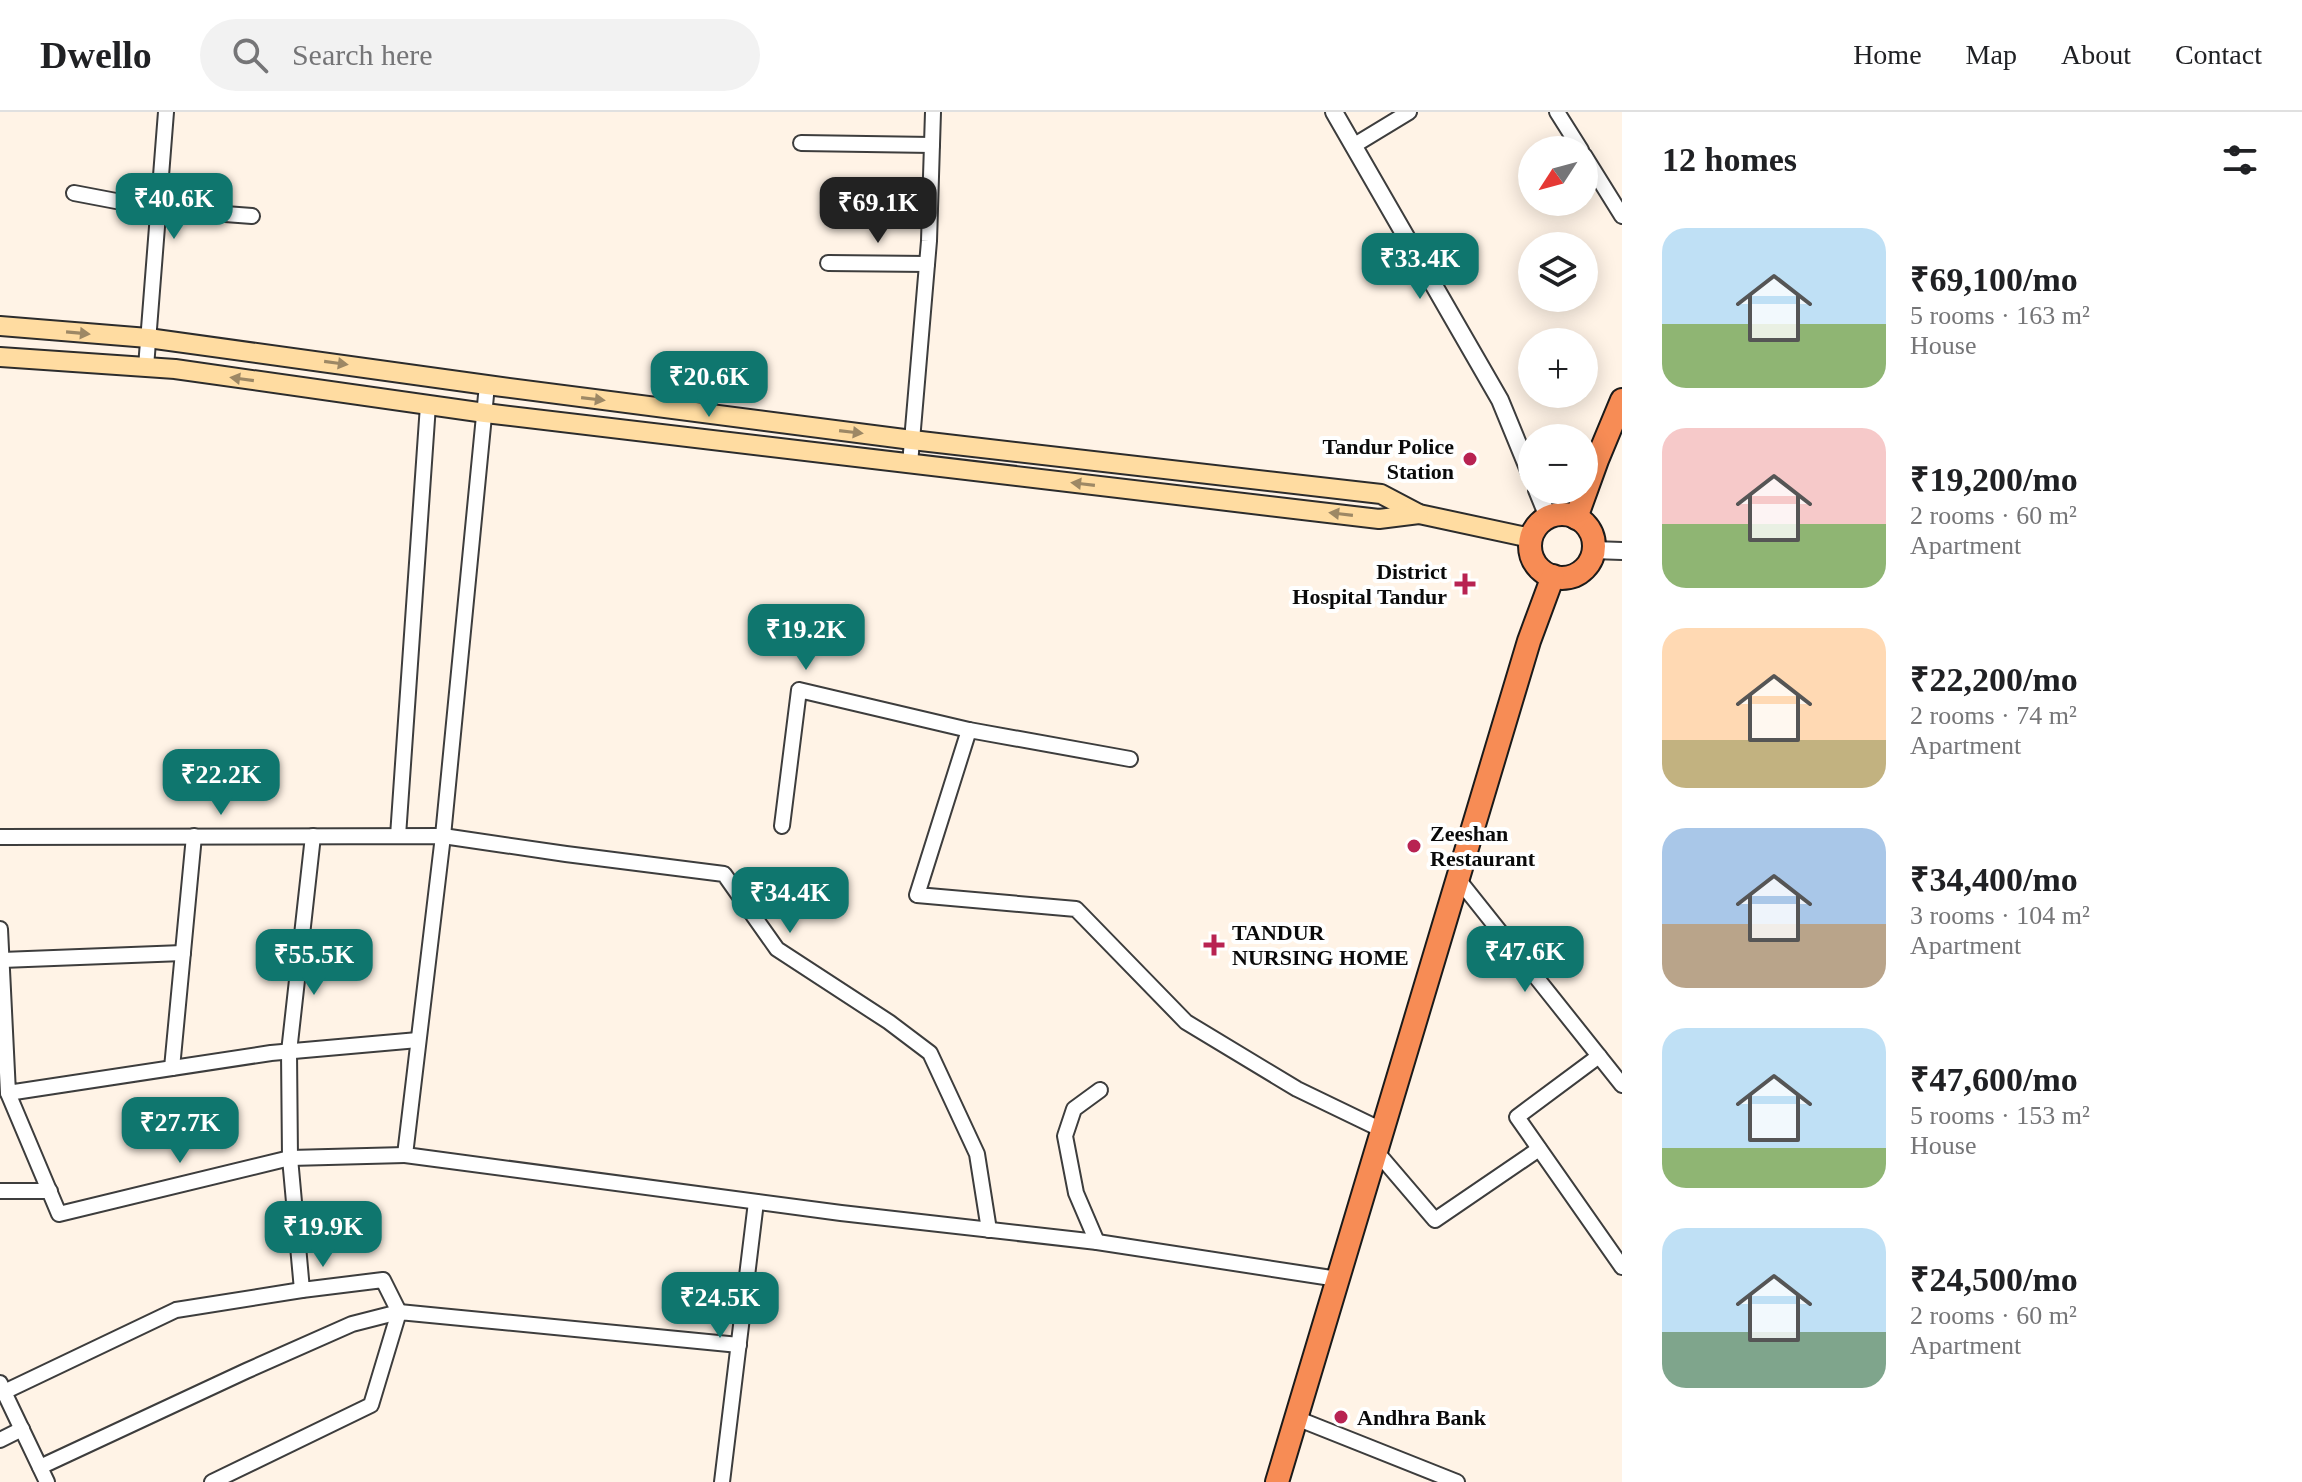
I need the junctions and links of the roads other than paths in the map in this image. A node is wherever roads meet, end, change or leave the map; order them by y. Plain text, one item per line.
1 (166, 112) edge
2 (933, 112) edge
3 (1334, 112) edge
4 (1409, 112) edge
5 (1557, 112) edge
6 (1572, 136) edge
7 (801, 143) dead end
8 (932, 145) junction
9 (1353, 146) junction
10 (1598, 178) edge
11 (74, 193) dead end
12 (158, 209) junction
13 (252, 216) dead end
14 (1622, 216) edge
15 (828, 263) dead end
16 (927, 264) junction
17 (0, 326) edge
18 (148, 338) junction
19 (0, 357) edge
20 (146, 367) junction
21 (487, 385) junction
22 (1622, 400) edge
23 (428, 405) junction
24 (485, 413) junction
25 (912, 440) junction
26 (1518, 444) edge
27 (910, 464) junction
28 (1543, 504) edge
29 (1419, 514) junction
30 (1548, 517) junction
31 (1576, 518) junction
32 (1531, 538) junction
33 (1593, 550) junction
34 (1622, 551) edge
35 (1553, 576) junction
36 (969, 730) junction
37 (1130, 759) dead end
38 (782, 826) dead end
39 (194, 836) junction
40 (313, 836) junction
41 (398, 836) junction
42 (443, 836) junction
43 (0, 837) edge
44 (1458, 879) junction
45 (0, 929) edge
46 (183, 953) junction
47 (2, 960) edge
48 (418, 1040) junction
49 (289, 1052) junction
50 (1599, 1056) junction
51 (172, 1068) junction
52 (1622, 1085) edge
53 (1100, 1090) dead end
54 (8, 1093) junction
55 (1379, 1141) junction
56 (1539, 1149) junction
57 (405, 1155) junction
58 (290, 1158) junction
59 (0, 1191) edge
60 (50, 1191) junction
61 (756, 1202) junction
62 (989, 1230) junction
63 (1097, 1242) junction
64 (1622, 1267) edge
65 (1338, 1279) junction
66 (302, 1290) junction
67 (399, 1312) junction
68 (739, 1345) junction
69 (2, 1387) edge
70 (1296, 1418) junction
71 (22, 1429) junction
72 (0, 1440) edge
73 (40, 1467) junction
74 (47, 1482) edge
75 (212, 1482) edge
76 (722, 1482) edge
77 (1277, 1482) edge
78 (1457, 1482) edge

1 - 12 street
2 - 8 street
3 - 9 street
4 - 9 street
5 - 6 street
7 - 8 street
8 - 16 street
9 - 26 street
10 - 14 street
11 - 12 street
12 - 13 street
12 - 18 street
15 - 16 street
16 - 25 street
17 -> 18 main road
18 - 20 street
18 -> 21 main road
19 - 20 main road
23 -> 20 main road
21 - 24 street
21 -> 25 main road
22 - 31 highway
23 - 24 main road
23 - 41 street
24 - 27 main road
24 - 42 street
25 - 27 street
25 - 29 main road
29 -> 27 main road
28 - 30 street
29 - 32 main road
30 - 31 highway
30 - 32 highway
31 - 33 highway
32 - 35 highway
33 - 34 street
33 - 35 highway
35 - 44 highway
36 - 37 street
36 - 38 street
36 - 55 street
39 - 40 street
39 - 43 street
39 - 46 street
40 - 41 street
40 - 49 street
41 - 42 street
42 - 48 street
42 - 62 street
44 - 50 street
44 - 55 highway
45 - 47 street
46 - 47 street
46 - 51 street
47 - 54 street
48 - 49 street
48 - 57 street
49 - 51 street
49 - 58 street
50 - 52 street
50 - 56 street
51 - 54 street
53 - 63 street
54 - 60 street
55 - 56 street
55 - 65 highway
56 - 64 street
57 - 58 street
57 - 61 street
58 - 60 street
58 - 66 street
59 - 60 street
61 - 62 street
61 - 68 street
62 - 63 street
63 - 65 street
65 - 70 highway
66 - 67 street
66 - 69 street
67 - 68 street
67 - 73 street
67 - 75 street
68 - 76 street
69 - 71 street
70 - 77 highway
70 - 78 street
71 - 72 street
71 - 73 street
73 - 74 street

